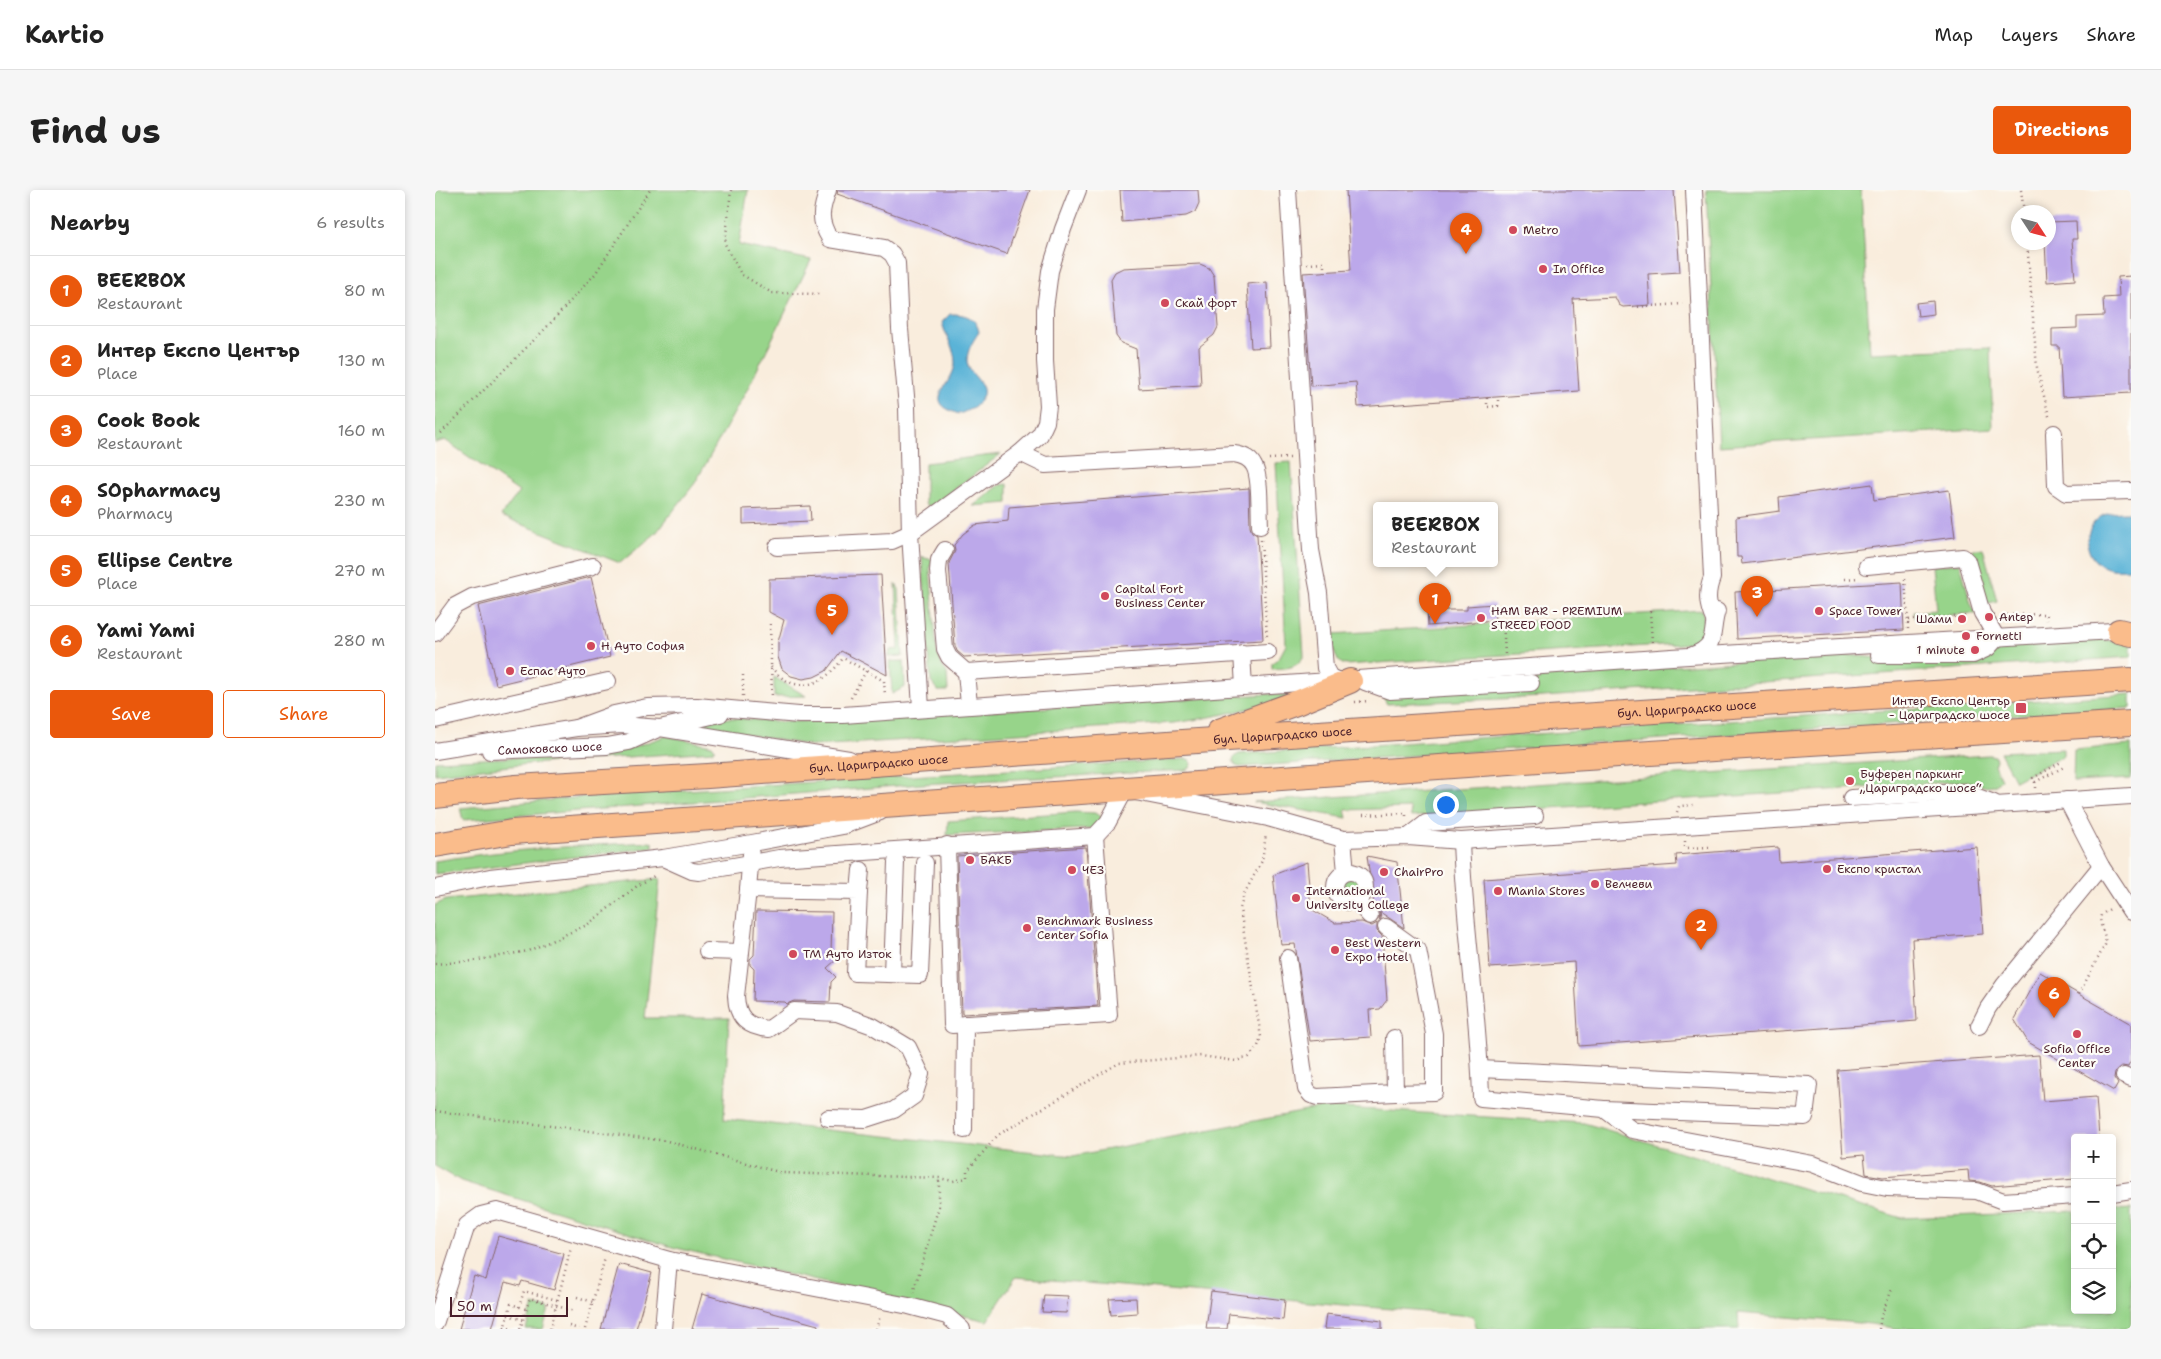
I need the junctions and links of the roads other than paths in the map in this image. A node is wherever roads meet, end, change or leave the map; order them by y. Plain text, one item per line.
1 (828, 190) edge
2 (1078, 190) edge
3 (1288, 190) edge
4 (1694, 190) edge
5 (2054, 433) road end
6 (1020, 453) junction
7 (2131, 491) edge
8 (1260, 526) road end
9 (910, 534) junction
10 (777, 547) dead end
11 (945, 550) dead end
12 (1311, 550) junction
13 (593, 566) dead end
14 (1864, 572) road end
15 (2127, 632) edge
16 (435, 633) edge
17 (1997, 638) junction
18 (1267, 652) road end
19 (1243, 653) junction
20 (1847, 655) dead end
21 (1691, 656) junction
22 (966, 672) junction
23 (2131, 680) edge
24 (608, 681) dead end
25 (1303, 683) junction
26 (1531, 683) dead end
27 (1351, 686) junction
28 (1244, 687) junction
29 (743, 704) junction
30 (969, 705) junction
31 (921, 708) junction
32 (435, 720) edge
33 (2131, 723) edge
34 (576, 728) junction
35 (661, 728) junction
36 (1182, 742) junction
37 (435, 752) edge
38 (876, 763) junction
39 (1125, 790) junction
40 (435, 796) edge
41 (2131, 796) edge
42 (1851, 798) dead end
43 (2067, 800) junction
44 (899, 805) junction
45 (2000, 805) junction
46 (1535, 816) dead end
47 (1095, 836) junction
48 (1408, 837) junction
49 (1343, 839) junction
50 (1461, 841) junction
51 (435, 844) edge
52 (751, 844) junction
53 (947, 845) junction
54 (663, 858) junction
55 (896, 862) dead end
56 (925, 862) dead end
57 (750, 864) junction
58 (2101, 866) junction
59 (861, 870) dead end
60 (1346, 872) junction
61 (435, 888) edge
62 (748, 890) junction
63 (859, 892) junction
64 (1356, 901) junction
65 (2128, 907) edge
66 (1370, 916) dead end
67 (1386, 927) dead end
68 (707, 951) dead end
69 (741, 952) junction
70 (1288, 958) dead end
71 (892, 974) junction
72 (965, 1024) junction
73 (1979, 1026) dead end
74 (1394, 1038) dead end
75 (1480, 1069) junction
76 (1395, 1093) junction
77 (1604, 1109) junction
78 (828, 1118) dead end
79 (964, 1130) dead end
80 (2131, 1190) edge
81 (2116, 1192) edge
82 (2071, 1196) edge
83 (669, 1260) junction
84 (435, 1324) edge
85 (663, 1329) edge
86 (962, 1329) edge

1 - 9 street
2 - 6 street
3 - 12 street
4 - 21 street
5 - 7 street
6 - 8 street
6 - 9 street
9 - 10 street
9 - 31 street
11 - 22 street
12 - 25 street
12 - 27 street
13 - 16 street
14 - 17 street
15 - 17 street
17 - 20 street
17 - 21 street
18 - 19 street
19 - 22 street
19 - 28 street
21 - 27 street
22 - 30 street
23 - 36 highway, бул. Цариградско шосе
24 - 32 street
25 - 27 street
25 - 28 street
26 - 27 street
27 - 36 highway
28 - 30 street
29 - 31 street
29 - 34 street
29 - 35 street
30 - 31 street
33 - 39 highway
34 - 35 street, Самоковско шосе
34 - 37 street, Самоковско шосе
35 - 37 street, Самоковско шосе
35 - 38 street, Самоковско шосе
36 - 38 highway, бул. Цариградско шосе
38 - 40 highway, бул. Цариградско шосе
39 - 44 highway
39 - 47 street
39 - 49 street
41 - 43 street
42 - 45 street
43 - 45 street
43 - 58 street
44 - 51 highway
44 - 52 street
45 - 50 street
46 - 48 street
47 - 53 street
47 - 72 street
48 - 49 street
48 - 50 street
49 - 60 street
50 - 75 street
52 - 54 street
52 - 57 street
53 - 57 street
53 - 72 street
54 - 57 street
54 - 61 street
55 - 71 street
56 - 71 street
57 - 62 street
58 - 65 street
58 - 73 street
59 - 63 street
60 - 64 street
60 - 64 street
62 - 63 street
62 - 69 street
63 - 71 street
64 - 66 street
67 - 76 street
68 - 69 street
69 - 78 street
70 - 76 street
72 - 79 street
74 - 76 street
75 - 77 street
75 - 77 street
77 - 82 street
80 - 81 street
83 - 84 street
83 - 85 street
83 - 86 street

